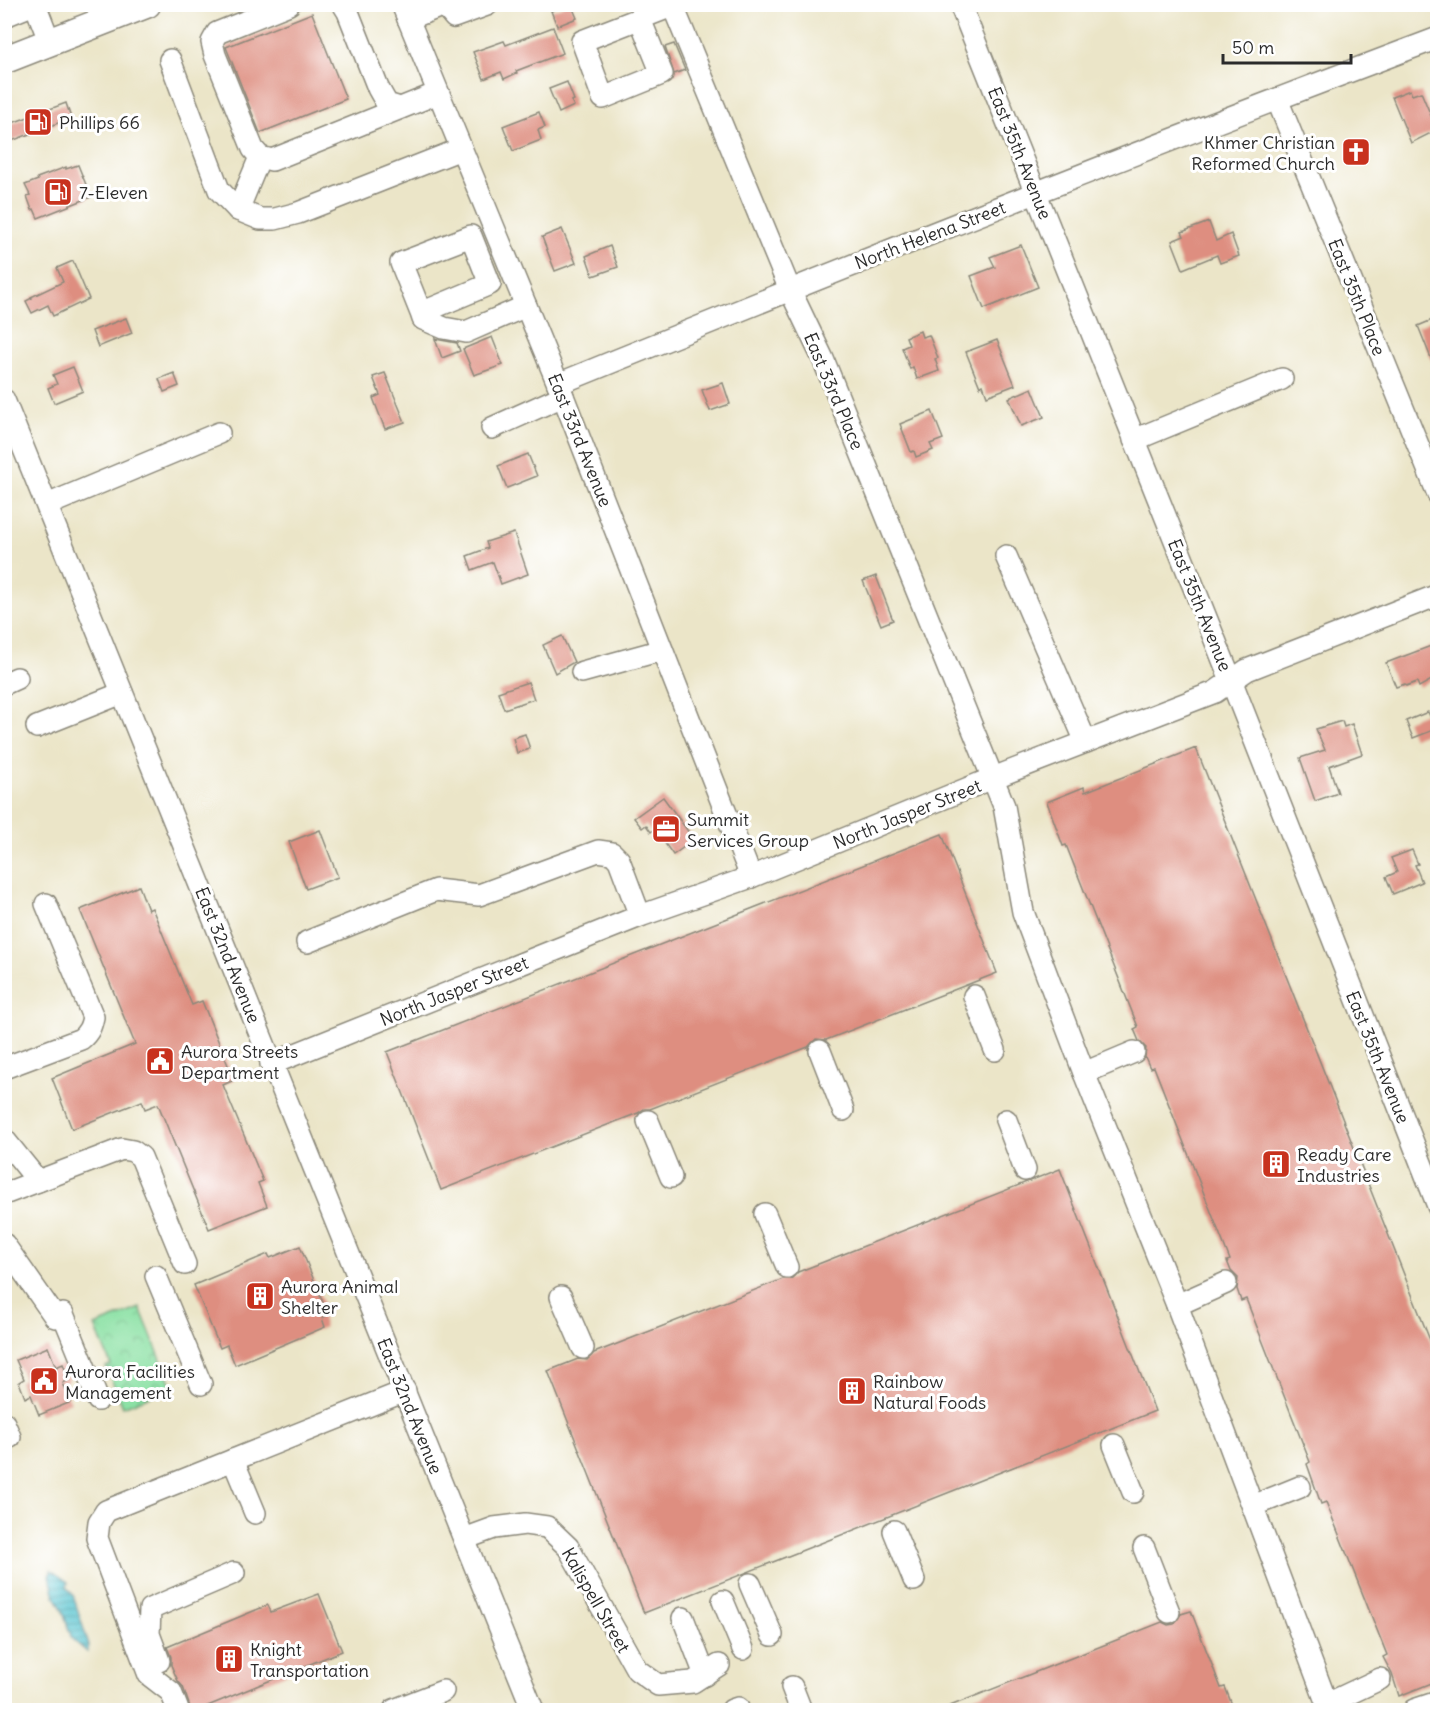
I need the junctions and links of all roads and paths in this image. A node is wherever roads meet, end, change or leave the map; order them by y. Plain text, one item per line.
1 (26, 4) edge
2 (35, 4) edge
3 (147, 4) edge
4 (289, 4) edge
5 (343, 4) edge
6 (960, 4) edge
7 (487, 5) edge
8 (672, 5) edge
9 (405, 12) edge
10 (4, 13) edge
11 (640, 19) dead end
12 (1437, 38) edge
13 (50, 43) junction
14 (4, 60) edge
15 (170, 60) dead end
16 (438, 93) junction
17 (1277, 99) junction
18 (400, 108) junction
19 (461, 148) junction
20 (260, 157) junction
21 (1036, 194) junction
22 (238, 210) junction
23 (790, 290) junction
24 (526, 306) junction
25 (421, 313) dead end
26 (1282, 379) dead end
27 (560, 390) junction
28 (4, 400) edge
29 (492, 428) dead end
30 (219, 433) dead end
31 (1134, 440) junction
32 (1437, 494) edge
33 (46, 505) junction
34 (1006, 556) dead end
35 (1437, 595) edge
36 (662, 650) junction
37 (582, 672) dead end
38 (1231, 680) junction
39 (123, 693) junction
40 (37, 727) dead end
41 (1086, 742) junction
42 (993, 778) junction
43 (751, 877) junction
44 (46, 904) dead end
45 (640, 916) junction
46 (307, 942) dead end
47 (974, 996) dead end
48 (995, 1050) dead end
49 (820, 1051) dead end
50 (1134, 1052) dead end
51 (272, 1064) junction
52 (4, 1068) edge
53 (1084, 1073) junction
54 (843, 1110) dead end
55 (1006, 1120) dead end
56 (648, 1121) dead end
57 (4, 1139) edge
58 (1430, 1166) edge
59 (1025, 1170) dead end
60 (671, 1177) dead end
61 (38, 1181) junction
62 (4, 1194) edge
63 (1437, 1206) edge
64 (765, 1214) dead end
65 (4, 1244) edge
66 (185, 1264) dead end
67 (787, 1267) dead end
68 (156, 1276) dead end
69 (1226, 1283) dead end
70 (561, 1297) dead end
71 (1177, 1305) junction
72 (583, 1348) dead end
73 (201, 1384) dead end
74 (405, 1391) junction
75 (98, 1400) dead end
76 (1114, 1445) dead end
77 (233, 1460) junction
78 (1299, 1487) dead end
79 (1133, 1492) dead end
80 (1253, 1506) junction
81 (255, 1513) dead end
82 (894, 1531) dead end
83 (464, 1539) junction
84 (1144, 1548) dead end
85 (234, 1573) dead end
86 (914, 1580) dead end
87 (750, 1584) dead end
88 (723, 1601) dead end
89 (1169, 1612) dead end
90 (683, 1618) dead end
91 (772, 1635) dead end
92 (743, 1649) dead end
93 (1380, 1679) dead end
94 (792, 1687) dead end
95 (443, 1691) dead end
96 (174, 1701) edge
97 (1437, 1702) edge
98 (1327, 1707) edge
99 (394, 1710) edge
100 (533, 1710) edge
101 (801, 1710) edge
102 (1414, 1710) edge

1 - 10 main road
2 - 13 street
3 - 13 main road
4 - 20 street
5 - 18 street
6 - 21 street, East 35th Avenue
7 - 9 street
8 - 11 street
8 - 23 street, East 33rd Place
9 - 16 street, East 33rd Avenue
12 - 17 street, North Helena Street
13 - 14 main road
15 - 22 street
16 - 18 street
16 - 19 street, East 33rd Avenue
17 - 21 street, North Helena Street
17 - 32 street, East 35th Place
18 - 20 street
19 - 22 street
19 - 24 street, East 33rd Avenue
20 - 22 street
21 - 23 street, North Helena Street
21 - 31 street, East 35th Avenue
23 - 27 street, North Helena Street
23 - 42 street, East 33rd Place
24 - 25 street
24 - 27 street, East 33rd Avenue
26 - 31 street
27 - 29 street, North Helena Street
27 - 36 street, East 33rd Avenue
28 - 33 street, East 32nd Avenue
30 - 33 street
31 - 38 street, East 35th Avenue
33 - 39 street, East 32nd Avenue
34 - 41 street
35 - 38 street, North Jasper Street
36 - 37 street
36 - 43 street, East 33rd Avenue
38 - 41 street, North Jasper Street
38 - 58 street, East 35th Avenue
39 - 40 street
39 - 51 street, East 32nd Avenue
41 - 42 street, North Jasper Street
42 - 43 street, North Jasper Street
42 - 53 street, East 33rd Place
43 - 45 street, North Jasper Street
44 - 52 street
45 - 46 street
45 - 51 street, North Jasper Street
47 - 48 street
49 - 54 street
50 - 53 street
51 - 74 street, East 32nd Avenue
53 - 71 street, East 33rd Place
55 - 59 street
56 - 60 street
57 - 61 street
58 - 63 street, East 35th Avenue
61 - 62 street
61 - 66 street
64 - 67 street
65 - 75 street
68 - 73 street
69 - 71 street
70 - 72 street
71 - 80 street, East 33rd Place
74 - 77 street
74 - 83 street, East 32nd Avenue
76 - 79 street
77 - 81 street
77 - 96 street
78 - 80 street
80 - 98 street, East 33rd Place
82 - 86 street
83 - 90 street, Kalispell Street
83 - 100 street, East 32nd Avenue
84 - 89 street
85 - 96 street
87 - 91 street
88 - 92 street
93 - 98 street
94 - 101 street
95 - 99 street
97 - 102 street

